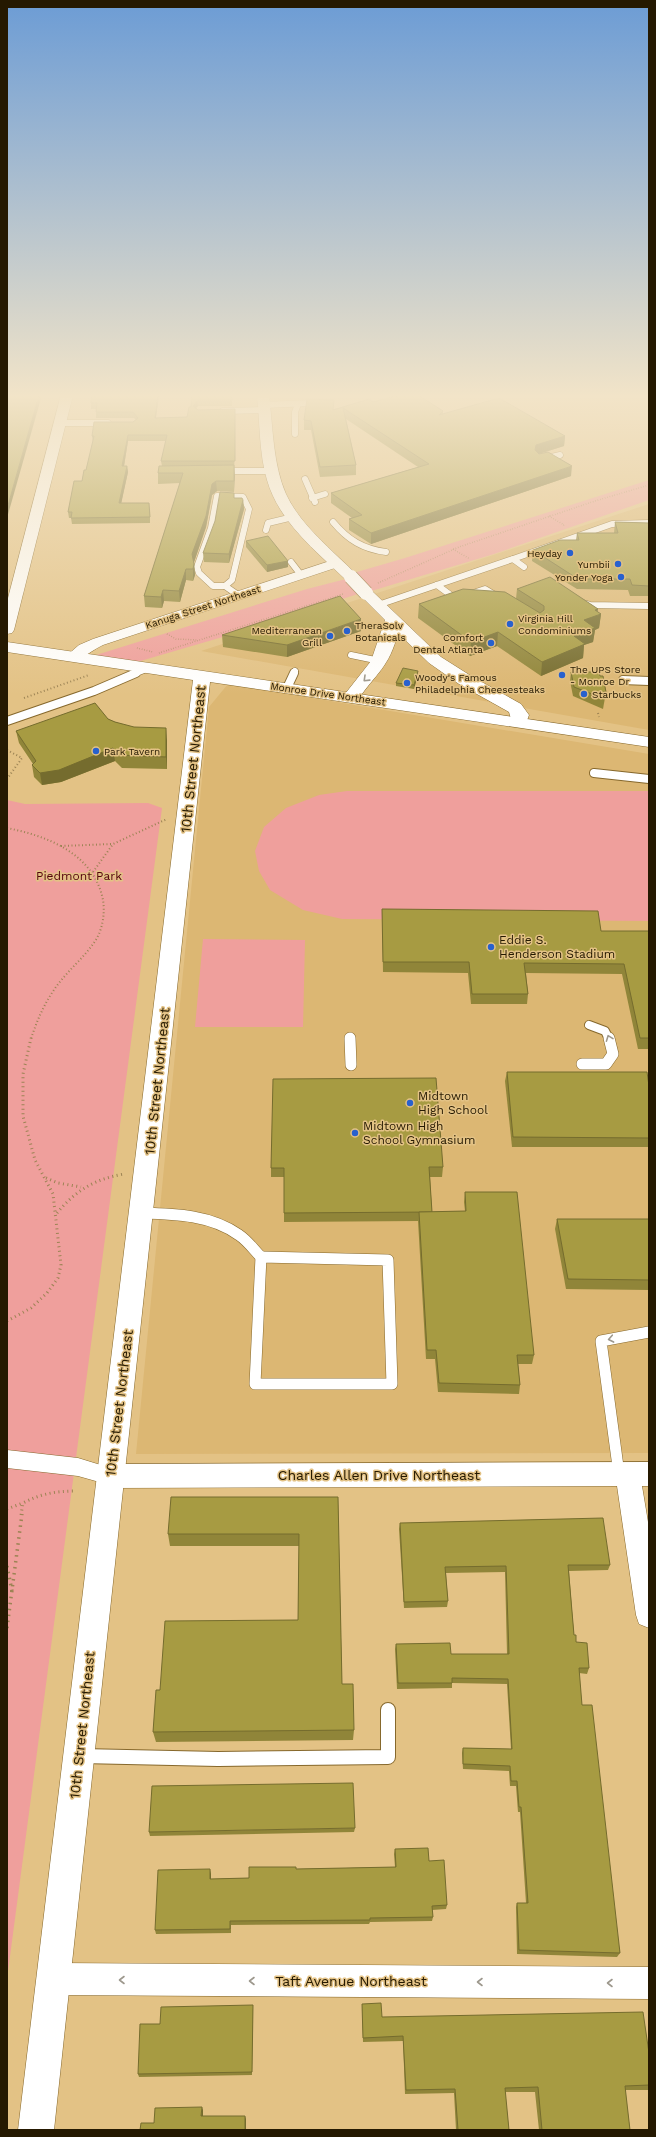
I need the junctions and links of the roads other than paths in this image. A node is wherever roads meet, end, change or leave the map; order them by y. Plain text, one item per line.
1 (42, 495) edge
2 (281, 495) edge
3 (311, 495) edge
4 (324, 495) edge
5 (293, 517) junction
6 (333, 522) dead end
7 (649, 523) edge
8 (266, 530) dead end
9 (386, 552) dead end
10 (513, 559) junction
11 (291, 562) dead end
12 (336, 563) junction
13 (524, 567) dead end
14 (301, 575) junction
15 (437, 585) junction
16 (225, 586) junction
17 (238, 596) junction
18 (573, 598) edge
19 (456, 599) junction
20 (505, 601) edge
21 (444, 603) edge
22 (378, 605) junction
23 (649, 606) edge
24 (392, 619) junction
25 (7, 630) edge
26 (7, 647) edge
27 (351, 655) dead end
28 (72, 657) junction
29 (380, 661) junction
30 (149, 662) junction
31 (295, 671) dead end
32 (202, 676) junction
33 (623, 680) dead end
34 (649, 681) edge
35 (287, 688) junction
36 (351, 697) junction
37 (7, 721) edge
38 (519, 722) junction
39 (649, 742) edge
40 (594, 773) dead end
41 (649, 779) edge
42 (589, 1025) dead end
43 (350, 1038) dead end
44 (582, 1064) dead end
45 (351, 1065) dead end
46 (142, 1213) junction
47 (261, 1257) junction
48 (649, 1332) edge
49 (7, 1459) edge
50 (632, 1474) edge
51 (110, 1476) junction
52 (649, 1615) edge
53 (388, 1710) dead end
54 (79, 1756) junction
55 (53, 1979) junction
56 (649, 1983) edge
57 (36, 2130) edge

1 - 25 street
2 - 5 main road
3 - 4 lane
5 - 8 lane
5 - 12 main road
6 - 9 lane
7 - 10 lane
10 - 13 lane
10 - 15 lane
11 - 14 lane
12 - 14 street, Kanuga Street Northeast
12 - 22 main road, bridge
14 - 17 street, Kanuga Street Northeast
15 - 19 lane
15 - 22 lane
16 - 16 lane
16 - 17 lane
17 - 28 street, Kanuga Street Northeast
18 - 23 lane
19 - 20 lane
19 - 21 lane
22 - 24 main road
24 - 29 main road
24 - 38 main road
26 - 28 main road, Monroe Drive Northeast
27 - 29 lane
28 - 30 main road, Monroe Drive Northeast
29 -> 36 main road
30 - 32 main road, Monroe Drive Northeast
30 - 37 lane
31 - 35 lane
32 - 35 main road, Monroe Drive Northeast
32 - 46 main road, 10th Street Northeast
33 - 34 lane
35 - 36 main road, Monroe Drive Northeast
36 - 38 main road, Monroe Drive Northeast
38 - 39 main road, Monroe Drive Northeast
40 - 41 lane
44 -> 42 lane
43 - 45 lane
46 - 47 lane
46 - 51 main road, 10th Street Northeast
47 - 47 lane
48 -> 50 lane
49 - 51 street
50 - 51 street, Charles Allen Drive Northeast
50 - 52 street
51 - 54 main road, 10th Street Northeast
53 - 54 lane
54 - 55 main road, 10th Street Northeast
56 -> 55 street, Taft Avenue Northeast
55 - 57 main road, 10th Street Northeast

